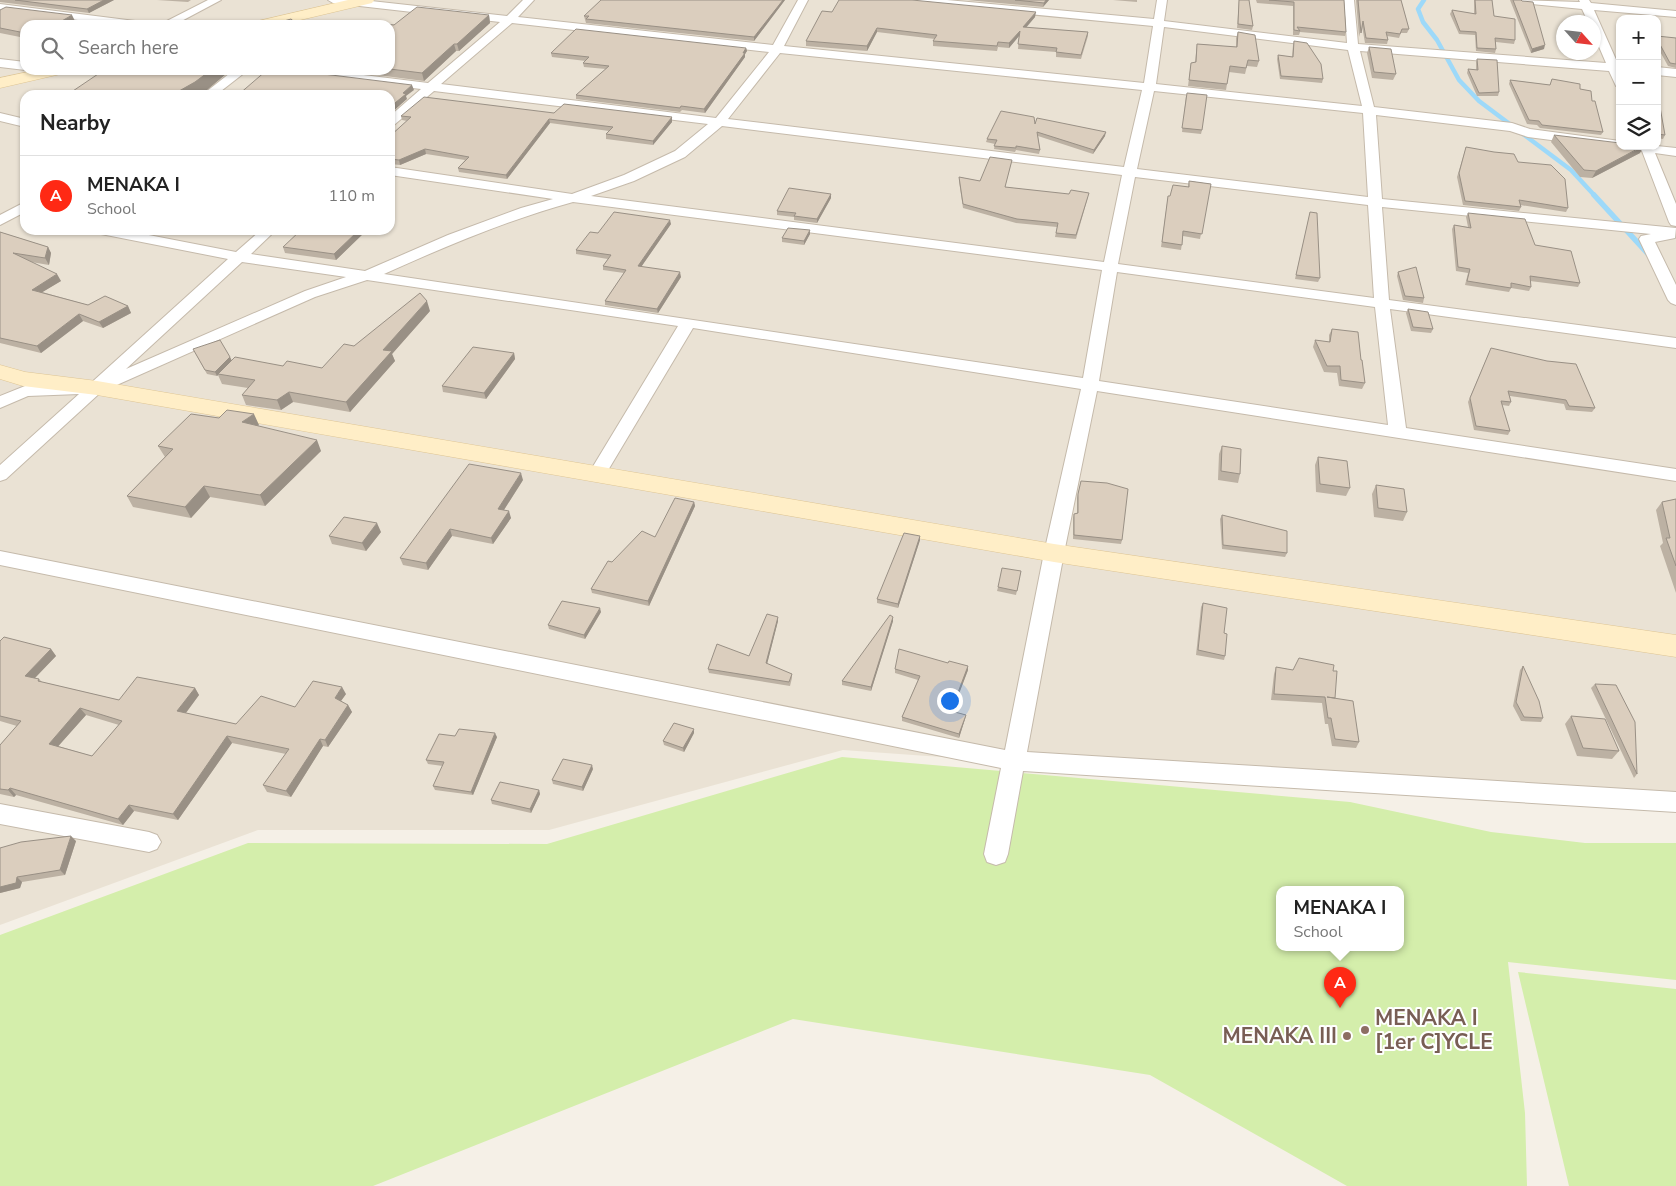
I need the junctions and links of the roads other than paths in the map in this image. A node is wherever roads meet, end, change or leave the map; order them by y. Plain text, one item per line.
1 (216, 0) edge
2 (332, 0) edge
3 (529, 0) edge
4 (803, 0) edge
5 (912, 0) edge
6 (1162, 0) edge
7 (1349, 0) edge
8 (1522, 0) edge
9 (361, 1) edge
10 (1585, 3) edge
11 (0, 7) edge
12 (1676, 14) edge
13 (103, 20) edge
14 (175, 20) edge
15 (280, 20) edge
16 (509, 20) junction
17 (1157, 22) junction
18 (1353, 47) junction
19 (776, 49) junction
20 (0, 63) edge
21 (20, 65) edge
22 (1616, 66) edge
23 (1616, 68) edge
24 (1661, 71) edge
25 (1676, 73) edge
26 (35, 75) edge
27 (235, 75) edge
28 (336, 75) edge
29 (0, 83) edge
30 (430, 86) junction
31 (1149, 88) junction
32 (215, 90) edge
33 (1369, 110) junction
34 (0, 117) edge
35 (395, 118) edge
36 (20, 121) edge
37 (719, 122) junction
38 (1616, 144) edge
39 (1647, 150) edge
40 (1661, 150) edge
41 (1676, 152) edge
42 (395, 172) edge
43 (1128, 173) junction
44 (573, 198) junction
45 (1374, 202) junction
46 (20, 211) edge
47 (0, 221) edge
48 (1676, 222) edge
49 (1676, 233) edge
50 (126, 235) edge
51 (263, 235) edge
52 (238, 257) junction
53 (1110, 267) junction
54 (366, 276) junction
55 (1676, 300) edge
56 (1382, 304) junction
57 (688, 323) junction
58 (1676, 343) edge
59 (0, 372) edge
60 (1090, 384) junction
61 (97, 388) junction
62 (0, 403) edge
63 (1398, 432) junction
64 (598, 473) junction
65 (1676, 475) edge
66 (0, 476) edge
67 (1054, 553) junction
68 (0, 558) edge
69 (1676, 646) edge
70 (1014, 761) junction
71 (1676, 802) edge
72 (0, 814) edge
73 (149, 842) dead end
74 (996, 854) dead end

1 - 14 street
2 - 9 street
3 - 16 street
4 - 19 street
5 - 17 street
6 - 17 street
7 - 18 street
8 - 10 street
9 - 15 street
9 - 16 street
10 - 12 street
10 - 22 street
11 - 13 street
16 - 19 street
16 - 30 street
17 - 18 street
17 - 31 street
18 - 23 street
18 - 33 street
19 - 31 street
19 - 37 street
20 - 21 street
24 - 25 street
26 - 29 street
27 - 32 street
28 - 30 street
30 - 35 street
30 - 37 street
31 - 33 street
31 - 43 street
33 - 38 street
33 - 45 street
34 - 36 street
37 - 43 street
37 - 44 street
39 - 48 street
40 - 41 street
42 - 44 street
43 - 45 street
43 - 53 street
44 - 53 street
44 - 54 street
45 - 49 street
45 - 56 street
46 - 47 street
49 - 55 street
50 - 52 street
51 - 52 street
52 - 54 street
52 - 61 street
53 - 56 street
53 - 60 street
54 - 57 street
54 - 61 street
56 - 58 street
56 - 63 street
57 - 60 street
57 - 64 street
59 - 61 street
60 - 63 street
60 - 67 street
61 - 62 street
61 - 64 street
61 - 66 street
63 - 65 street
64 - 67 street
67 - 69 street
67 - 70 street
68 - 70 street
70 - 71 street
70 - 74 street
72 - 73 street

